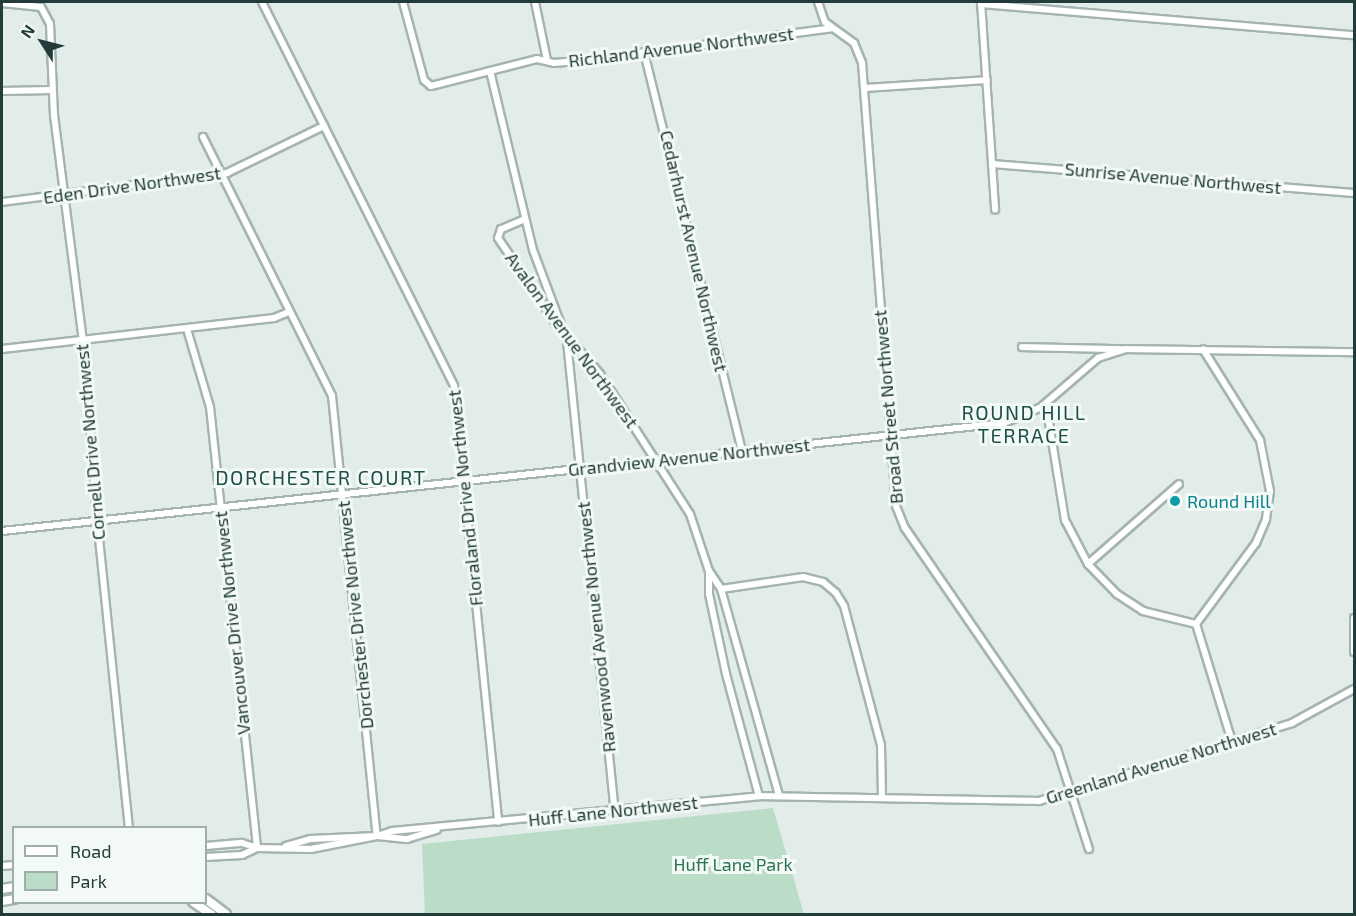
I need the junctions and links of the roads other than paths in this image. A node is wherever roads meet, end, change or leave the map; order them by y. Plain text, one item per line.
1 (262, 2) edge
2 (403, 2) edge
3 (535, 2) edge
4 (818, 2) edge
5 (2, 3) edge
6 (981, 3) edge
7 (832, 28) junction
8 (1354, 35) edge
9 (644, 52) junction
10 (547, 60) junction
11 (490, 71) junction
12 (987, 80) junction
13 (864, 88) junction
14 (52, 90) junction
15 (2, 91) edge
16 (324, 126) junction
17 (203, 137) dead end
18 (992, 164) junction
19 (220, 175) junction
20 (1354, 193) edge
21 (65, 195) junction
22 (2, 202) edge
23 (995, 210) dead end
24 (525, 219) junction
25 (289, 312) junction
26 (187, 328) junction
27 (566, 335) junction
28 (82, 342) junction
29 (1022, 347) dead end
30 (2, 349) edge
31 (1125, 350) junction
32 (1203, 350) junction
33 (1354, 352) edge
34 (1046, 404) junction
35 (888, 435) junction
36 (742, 451) junction
37 (657, 461) junction
38 (579, 470) junction
39 (464, 481) junction
40 (1179, 484) dead end
41 (342, 494) junction
42 (220, 506) junction
43 (97, 519) junction
44 (2, 531) edge
45 (1088, 564) junction
46 (709, 571) junction
47 (721, 589) junction
48 (1354, 618) edge
49 (1196, 624) junction
50 (1354, 652) edge
51 (1354, 689) edge
52 (1232, 742) junction
53 (1074, 792) junction
54 (779, 795) junction
55 (759, 796) junction
56 (882, 798) junction
57 (615, 811) junction
58 (498, 822) junction
59 (129, 826) edge
60 (377, 836) junction
61 (207, 846) edge
62 (257, 848) junction
63 (1089, 849) dead end
64 (207, 857) edge
65 (207, 899) edge
66 (194, 904) edge
67 (211, 915) edge
68 (226, 915) edge

1 - 16 street, Floraland Drive Northwest
2 - 11 street, Richland Avenue Northwest
3 - 10 street
4 - 7 street, Broad Street Northwest
5 - 14 street, Cornell Drive Northwest
6 - 8 street
6 - 12 street
7 - 9 street, Richland Avenue Northwest
7 - 13 street, Broad Street Northwest
9 - 10 street, Richland Avenue Northwest
9 - 36 street, Cedarhurst Avenue Northwest
10 - 11 street, Richland Avenue Northwest
11 - 24 street
12 - 13 street
12 - 18 street
13 - 35 street, Broad Street Northwest
14 - 15 street
14 - 21 street, Cornell Drive Northwest
16 - 19 street, Eden Drive Northwest
16 - 39 street, Floraland Drive Northwest
17 - 19 street, Dorchester Drive Northwest
18 - 20 street, Sunrise Avenue Northwest
18 - 23 street
19 - 21 street, Eden Drive Northwest
19 - 25 street, Dorchester Drive Northwest
21 - 22 street, Eden Drive Northwest
21 - 28 street, Cornell Drive Northwest
24 - 27 street
24 - 27 street, Avalon Avenue Northwest
25 - 26 street
25 - 41 street, Dorchester Drive Northwest
26 - 28 street
26 - 42 street, Vancouver Drive Northwest
27 - 37 street, Avalon Avenue Northwest
27 - 38 street, Ravenwood Avenue Northwest
28 - 30 street
28 - 43 street, Cornell Drive Northwest
29 - 31 street
31 - 32 street, Grandview Avenue Northwest
31 - 34 street, Grandview Avenue Northwest
32 - 33 street, Grandview Avenue Northwest
32 - 49 street
34 - 35 street, Grandview Avenue Northwest
34 - 45 street
35 - 36 street, Grandview Avenue Northwest
35 - 53 street, Broad Street Northwest
36 - 37 street, Grandview Avenue Northwest
37 - 38 street, Grandview Avenue Northwest
37 - 46 street, Avalon Avenue Northwest
38 - 39 street, Grandview Avenue Northwest
38 - 57 street, Ravenwood Avenue Northwest
39 - 41 street, Grandview Avenue Northwest
39 - 58 street, Floraland Drive Northwest
40 - 45 street
41 - 42 street, Grandview Avenue Northwest
41 - 60 street, Dorchester Drive Northwest
42 - 43 street, Grandview Avenue Northwest
42 - 62 street, Vancouver Drive Northwest
43 - 44 street, Grandview Avenue Northwest
43 - 59 street, Cornell Drive Northwest
45 - 49 street
46 - 47 street, Avalon Avenue Northwest
46 - 55 street, Avalon Avenue Northwest
47 - 54 street, Avalon Avenue Northwest
47 - 56 street
48 - 50 street
49 - 52 street
51 - 52 street, Greenland Avenue Northwest
52 - 53 street, Greenland Avenue Northwest
53 - 56 street, Greenland Avenue Northwest
53 - 63 street, Broad Street Northwest
54 - 55 street, Huff Lane Northwest
54 - 56 street, Greenland Avenue Northwest
55 - 57 street, Huff Lane Northwest
57 - 58 street, Huff Lane Northwest
58 - 60 street, Huff Lane Northwest
60 - 62 street, Huff Lane Northwest
61 - 62 street, Huff Lane Northwest
62 - 64 street, Huff Lane Northwest
65 - 68 main road
66 - 67 main road

